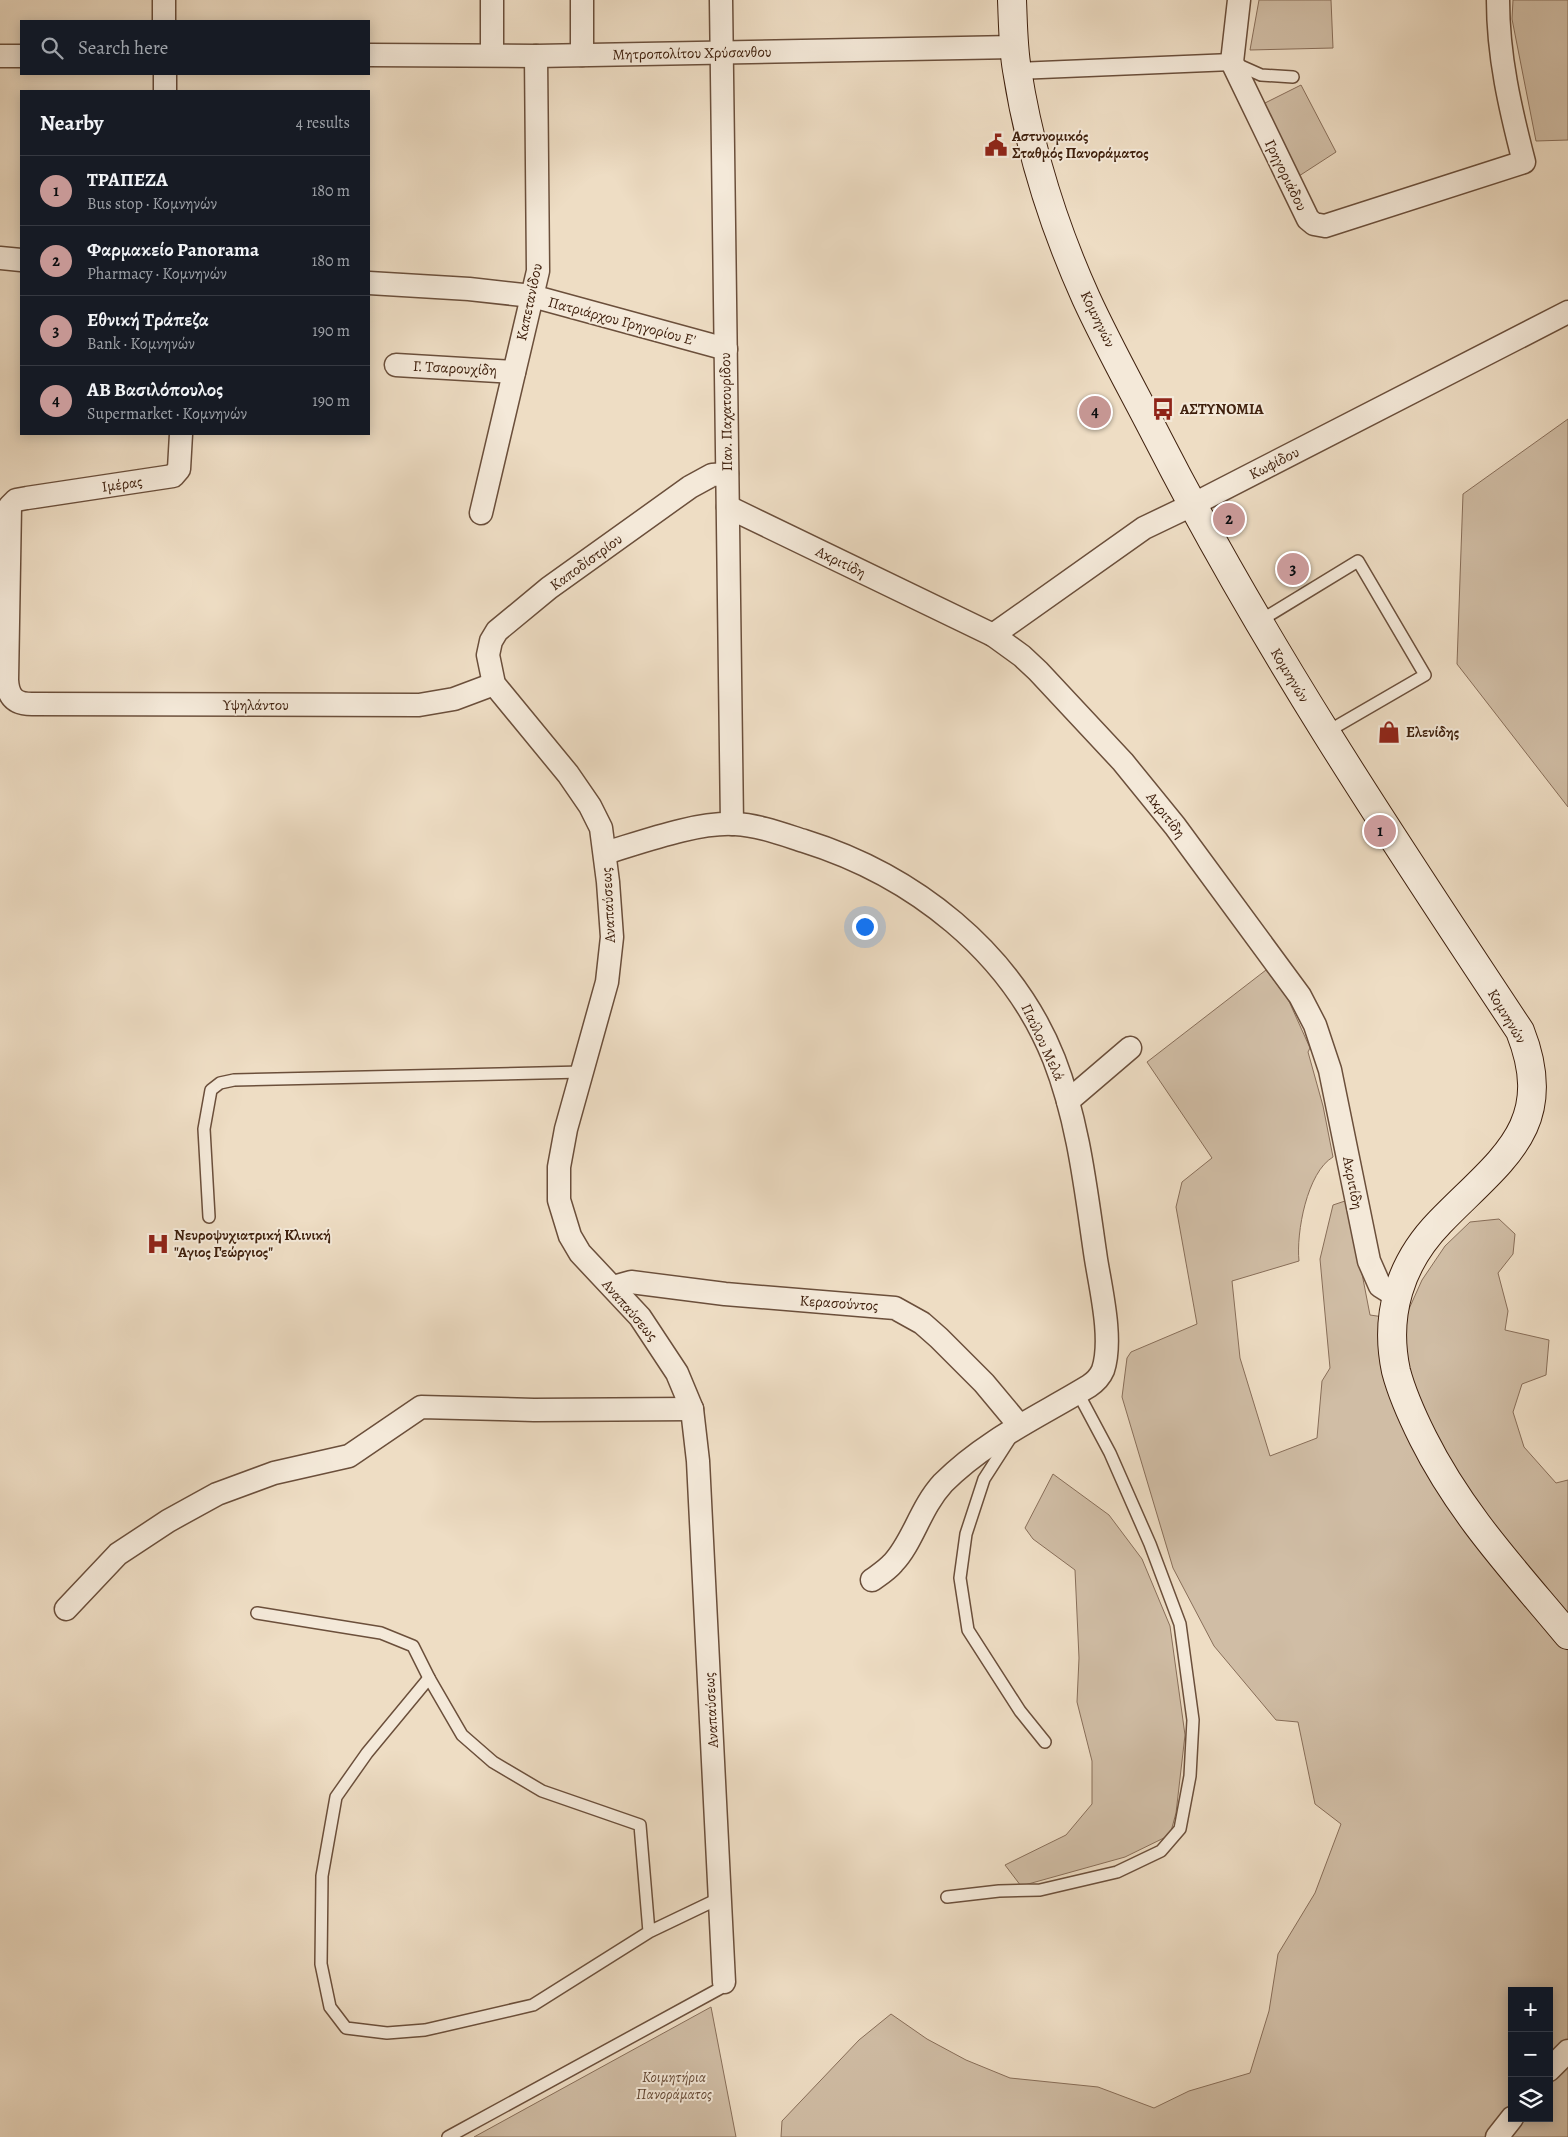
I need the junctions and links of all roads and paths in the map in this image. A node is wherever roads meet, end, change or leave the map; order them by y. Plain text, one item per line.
1 (164, 0) edge
2 (492, 0) edge
3 (582, 0) edge
4 (721, 0) edge
5 (1012, 0) edge
6 (1239, 0) edge
7 (1498, 0) edge
8 (164, 20) edge
9 (722, 52) junction
10 (370, 55) edge
11 (492, 55) junction
12 (582, 55) junction
13 (0, 56) edge
14 (20, 56) edge
15 (536, 56) junction
16 (1016, 59) junction
17 (1232, 62) junction
18 (165, 75) edge
19 (1293, 77) dead end
20 (165, 90) edge
21 (0, 258) edge
22 (20, 260) edge
23 (370, 283) edge
24 (532, 296) junction
25 (1568, 312) edge
26 (726, 349) junction
27 (396, 365) dead end
28 (514, 372) junction
29 (181, 435) edge
30 (727, 474) junction
31 (1192, 505) junction
32 (728, 507) junction
33 (481, 513) dead end
34 (4, 596) edge
35 (1258, 622) junction
36 (992, 635) junction
37 (494, 684) junction
38 (1325, 733) junction
39 (732, 824) junction
40 (605, 853) junction
41 (1130, 1048) dead end
42 (582, 1072) junction
43 (1068, 1101) junction
44 (209, 1217) dead end
45 (613, 1287) junction
46 (1396, 1296) junction
47 (1078, 1393) junction
48 (692, 1410) junction
49 (1019, 1425) junction
50 (872, 1580) dead end
51 (66, 1609) dead end
52 (258, 1614) dead end
53 (1568, 1635) edge
54 (429, 1678) junction
55 (1045, 1742) dead end
56 (947, 1897) dead end
57 (720, 1898) junction
58 (649, 1932) junction
59 (724, 1982) joint
60 (1568, 2051) edge
61 (1553, 2066) edge
62 (1509, 2122) edge
63 (448, 2137) edge
64 (1497, 2137) edge

1 - 8 street
2 - 11 street
3 - 12 street
4 - 9 street, Παν. Παχατουρίδου
5 - 16 main road, Κομνηνών
6 - 17 street
7 - 17 street, Γρηγοριάδου
9 - 12 street, Μητροπολίτου Χρύσανθου
9 - 16 street, Μητροπολίτου Χρύσανθου
9 - 26 street, Παν. Παχατουρίδου
10 - 11 street, Μητροπολίτου Χρύσανθου
11 - 15 street, Μητροπολίτου Χρύσανθου
12 - 15 street, Μητροπολίτου Χρύσανθου
13 - 14 street
15 - 24 street, Καπετανίδου
16 - 17 street
16 - 31 main road, Κομνηνών
17 - 19 lane
18 - 20 street
21 - 22 street
23 - 24 street, Πατριάρχου Γρηγορίου Ε'
24 - 26 street, Πατριάρχου Γρηγορίου Ε'
24 - 28 street, Καπετανίδου
25 - 31 street, Κωφίδου
26 - 30 street, Παν. Παχατουρίδου
27 - 28 street, Γ. Τσαρουχίδη
28 - 33 street, Καπετανίδου
29 - 34 street, Ιμέρας
30 - 32 street, Παν. Παχατουρίδου
30 - 37 street, Καποδίστρίου
31 - 35 main road, Κομνηνών
31 - 36 street, Κωφίδου
32 - 36 street, Ακριτίδη
32 - 39 street, Παν. Παχατουρίδου
34 - 37 street, Υψηλάντου
35 - 38 main road, Κομνηνών
35 - 38 lane
36 - 46 street, Ακριτίδη
37 - 40 street, Αναπαύσεως
38 - 46 main road, Κομνηνών
39 - 40 street, Παύλου Μελά
39 - 43 street, Παύλου Μελά
40 - 42 street, Αναπαύσεως
41 - 43 street
42 - 44 lane
42 - 45 street, Αναπαύσεως
43 - 47 street, Παύλου Μελά
45 - 48 street, Αναπαύσεως
45 - 49 street, Κερασούντος
46 - 53 main road, Κομνηνών
47 - 49 street, Παύλου Μελά
47 - 56 lane
48 - 51 street
48 - 57 street, Αναπαύσεως
49 - 50 street, Παύλου Μελά
49 - 55 lane
52 - 54 lane
54 - 58 lane
54 - 58 lane
57 - 58 lane
57 - 59 street, Αναπαύσεως
59 - 63 lane
60 - 61 street
62 - 64 street

